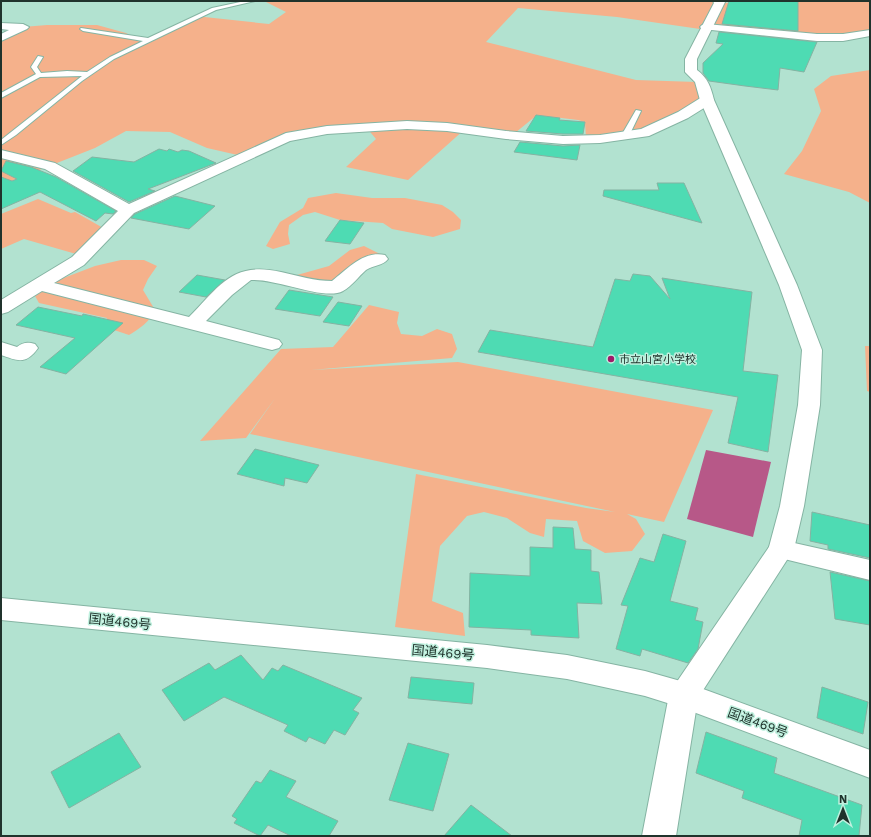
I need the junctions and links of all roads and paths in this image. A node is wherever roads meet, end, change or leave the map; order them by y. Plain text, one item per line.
1 (252, 1) edge
2 (718, 1) edge
3 (1, 26) edge
4 (706, 27) junction
5 (83, 29) dead end
6 (870, 33) edge
7 (1, 38) edge
8 (148, 40) junction
9 (40, 57) dead end
10 (87, 74) junction
11 (39, 75) junction
12 (1, 96) edge
13 (707, 100) junction
14 (638, 111) dead end
15 (625, 136) junction
16 (1, 142) edge
17 (1, 154) edge
18 (128, 210) junction
19 (379, 259) dead end
20 (40, 286) junction
21 (1, 308) edge
22 (193, 324) junction
23 (272, 344) dead end
24 (1, 348) edge
25 (28, 348) dead end
26 (781, 550) junction
27 (870, 570) edge
28 (1, 609) edge
29 (684, 695) junction
30 (870, 764) edge
31 (659, 836) edge

1 - 8 lane
2 - 4 main road
3 - 7 main road
4 - 6 main road
4 - 13 main road
5 - 8 lane
8 - 10 lane
9 - 11 lane
10 - 11 lane
10 - 16 lane
11 - 12 lane
13 - 15 main road
13 - 26 main road
14 - 15 lane
15 - 18 main road
17 - 18 main road
18 - 20 main road
19 - 22 main road
20 - 21 main road
20 - 22 main road
22 - 23 main road
24 - 25 main road
26 - 27 main road
26 - 29 main road
28 - 29 main road, 国道469号
29 - 30 main road, 国道469号
29 - 31 main road

